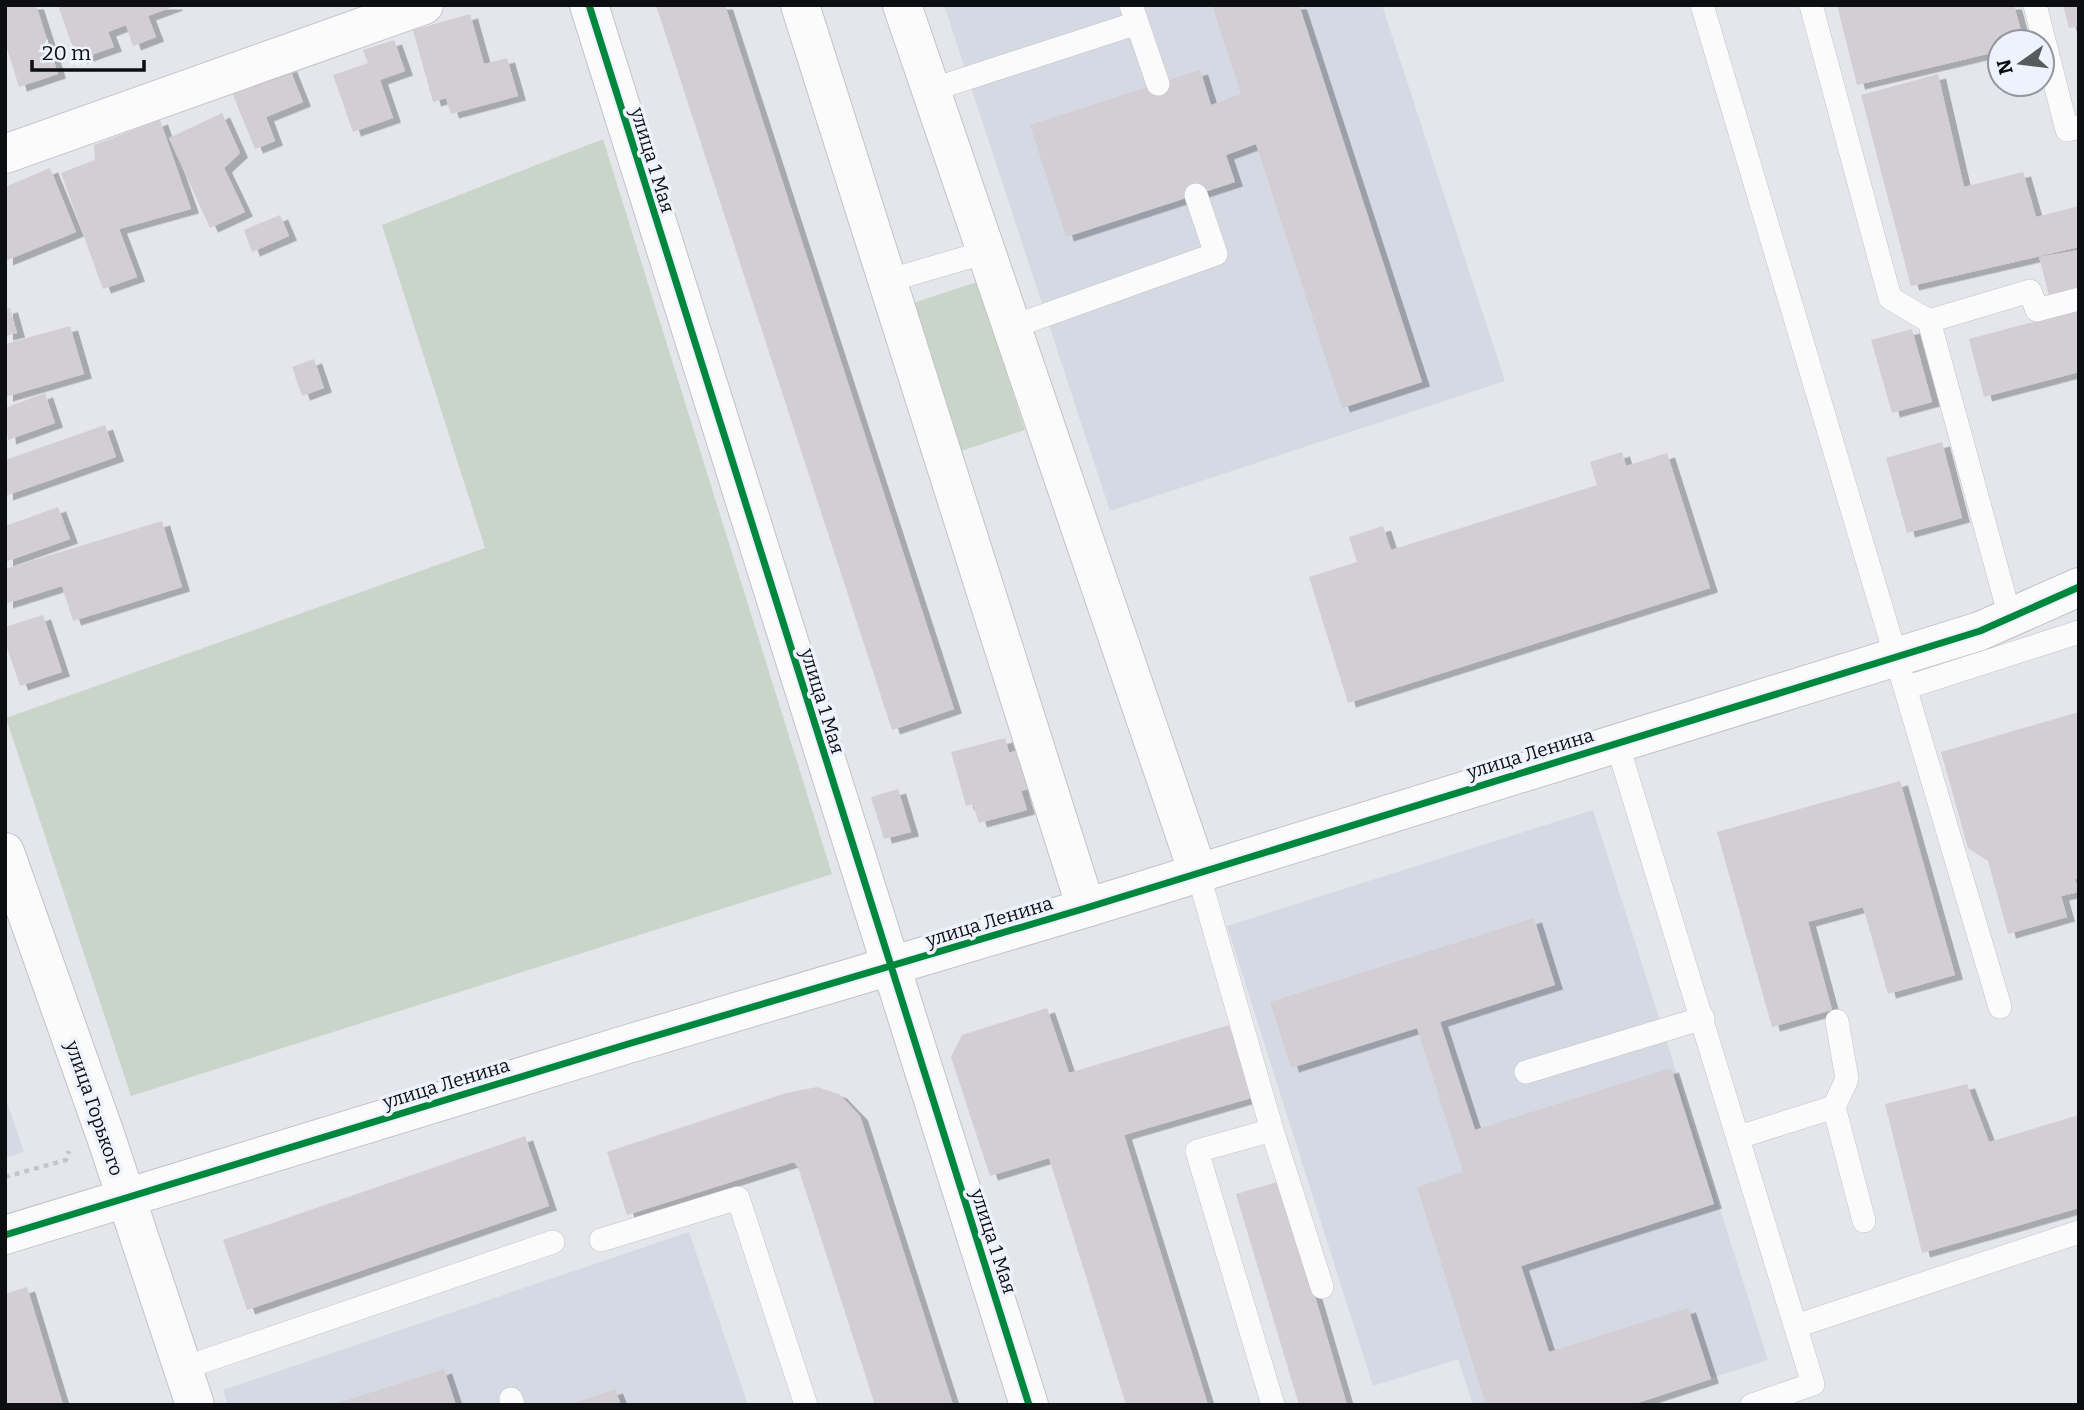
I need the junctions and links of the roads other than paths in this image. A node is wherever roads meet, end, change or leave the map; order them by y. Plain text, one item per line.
1 (424, 5) edge
2 (589, 5) edge
3 (800, 5) edge
4 (902, 5) edge
5 (1702, 5) edge
6 (1811, 5) edge
7 (2035, 5) edge
8 (1134, 14) edge
9 (1158, 84) dead end
10 (931, 90) junction
11 (2079, 127) edge
12 (5, 154) edge
13 (1196, 195) dead end
14 (986, 252) junction
15 (887, 281) junction
16 (2079, 299) edge
17 (1929, 321) junction
18 (1012, 327) junction
19 (2079, 587) edge
20 (1995, 624) junction
21 (2079, 632) edge
22 (1901, 672) junction
23 (1616, 743) junction
24 (5, 852) edge
25 (1198, 873) junction
26 (1086, 908) junction
27 (890, 967) junction
28 (2000, 1007) dead end
29 (1703, 1018) junction
30 (1837, 1021) dead end
31 (1526, 1072) dead end
32 (1834, 1107) junction
33 (1272, 1130) junction
34 (1739, 1137) junction
35 (126, 1197) junction
36 (1864, 1222) dead end
37 (2079, 1232) edge
38 (5, 1235) edge
39 (601, 1240) dead end
40 (552, 1242) dead end
41 (1322, 1287) dead end
42 (1796, 1326) junction
43 (184, 1368) junction
44 (195, 1405) edge
45 (806, 1405) edge
46 (1029, 1405) edge
47 (1273, 1405) edge
48 (1752, 1405) edge

1 - 12 street
2 - 27 street, улица 1 Мая
3 - 15 street
4 - 10 street
5 - 22 lane
6 - 17 lane
7 - 11 lane
8 - 9 lane
8 - 10 lane
10 - 14 street
13 - 18 lane
14 - 15 lane
14 - 18 street
15 - 26 street
16 - 17 lane
17 - 20 lane
18 - 25 street
19 - 20 street, улица Ленина
20 - 22 street, улица Ленина
21 - 22 lane
22 - 23 street, улица Ленина
22 - 28 lane
23 - 25 street, улица Ленина
23 - 29 lane
24 - 35 street, улица Горького
25 - 26 street, улица Ленина
25 - 33 lane
26 - 27 street, улица Ленина
27 - 35 street, улица Ленина
27 - 46 street, улица 1 Мая
29 - 31 lane
29 - 34 lane
30 - 32 lane
32 - 34 lane
32 - 36 lane
33 - 41 lane
33 - 47 lane
34 - 42 lane
35 - 38 street, улица Ленина
35 - 43 street, улица Горького
37 - 42 lane
39 - 45 lane
40 - 43 lane
42 - 48 lane
43 - 44 street, улица Горького

